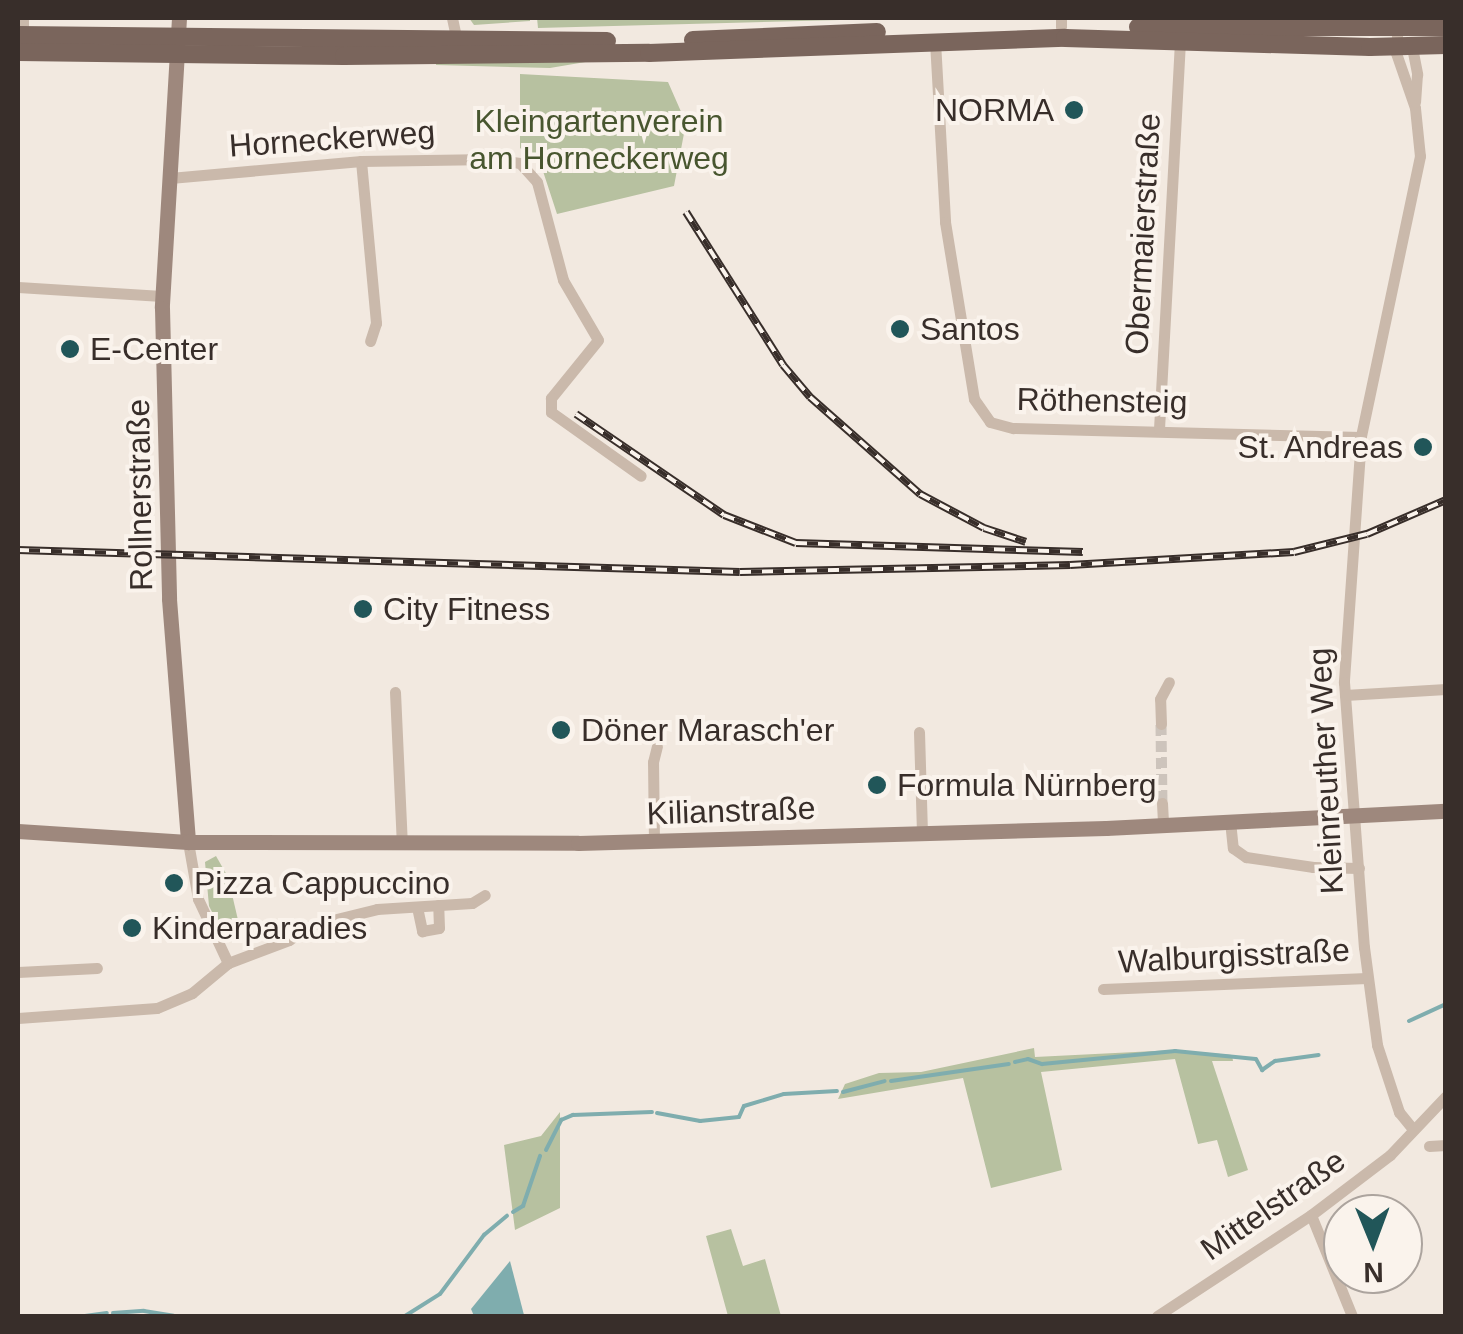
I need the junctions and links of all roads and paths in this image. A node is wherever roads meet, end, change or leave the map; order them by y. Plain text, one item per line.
1 (179, 18) edge
2 (452, 18) edge
3 (1061, 22) edge
4 (1398, 22) edge
5 (1446, 27) edge
6 (20, 35) edge
7 (457, 41) junction
8 (934, 41) junction
9 (1180, 41) junction
10 (1446, 45) edge
11 (178, 46) junction
12 (1405, 46) junction
13 (361, 161) junction
14 (170, 178) junction
15 (18, 287) edge
16 (162, 296) junction
17 (370, 341) dead end
18 (1160, 430) junction
19 (1362, 437) junction
20 (641, 476) dead end
21 (1169, 682) dead end
22 (1446, 689) edge
23 (395, 692) dead end
24 (1345, 695) junction
25 (1160, 724) tunnel mouth
26 (919, 732) dead end
27 (657, 746) dead end
28 (1162, 803) tunnel mouth
29 (1446, 811) edge
30 (1354, 814) junction
31 (1230, 821) junction
32 (1163, 825) junction
33 (18, 831) edge
34 (922, 833) junction
35 (188, 842) junction
36 (654, 842) junction
37 (402, 844) junction
38 (1359, 868) junction
39 (485, 896) dead end
40 (438, 906) junction
41 (417, 907) junction
42 (228, 963) junction
43 (97, 968) dead end
44 (18, 972) edge
45 (1367, 978) junction
46 (1103, 989) dead end
47 (18, 1018) edge
48 (1446, 1096) edge
49 (1412, 1128) junction
50 (1446, 1145) edge
51 (1429, 1146) dead end
52 (1311, 1215) junction
53 (1157, 1316) edge
54 (1352, 1316) edge

1 - 11 main road, Rollnerstraße
2 - 7 street
3 - 4 main road
3 - 7 main road
4 - 5 main road
4 - 12 street, Kleinreuther Weg
6 - 11 main road
7 - 11 main road
8 - 9 main road
8 - 11 main road
8 - 18 street, Röthensteig
9 - 12 main road
9 - 18 street, Obermaierstraße
10 - 12 main road
11 - 14 main road, Rollnerstraße
12 - 19 street, Kleinreuther Weg
13 - 14 street, Horneckerweg
13 - 17 street
13 - 20 street, Horneckerweg
14 - 16 main road, Rollnerstraße
15 - 16 street
16 - 35 main road, Rollnerstraße
18 - 19 street, Röthensteig
19 - 24 street, Kleinreuther Weg
21 - 25 street
22 - 24 street
23 - 37 street
24 - 30 street, Kleinreuther Weg
26 - 34 street
27 - 36 street
28 - 32 street
29 - 30 main road, Kilianstraße
30 - 31 main road, Kilianstraße
30 - 38 street, Kleinreuther Weg
31 - 32 main road, Kilianstraße
31 - 38 street
32 - 34 main road, Kilianstraße
33 - 35 main road, Kilianstraße
34 - 36 main road, Kilianstraße
35 - 37 main road, Kilianstraße
35 - 42 street, Rollnerstraße
36 - 37 main road, Kilianstraße
38 - 45 street, Kleinreuther Weg
39 - 40 street
40 - 41 street
40 - 41 street
41 - 42 street
42 - 47 street
43 - 44 street
45 - 46 street, Walburgisstraße
45 - 49 street, Kleinreuther Weg
48 - 49 street, Mittelstraße
49 - 52 street, Mittelstraße
50 - 51 street
52 - 53 street, Mittelstraße
52 - 54 street

